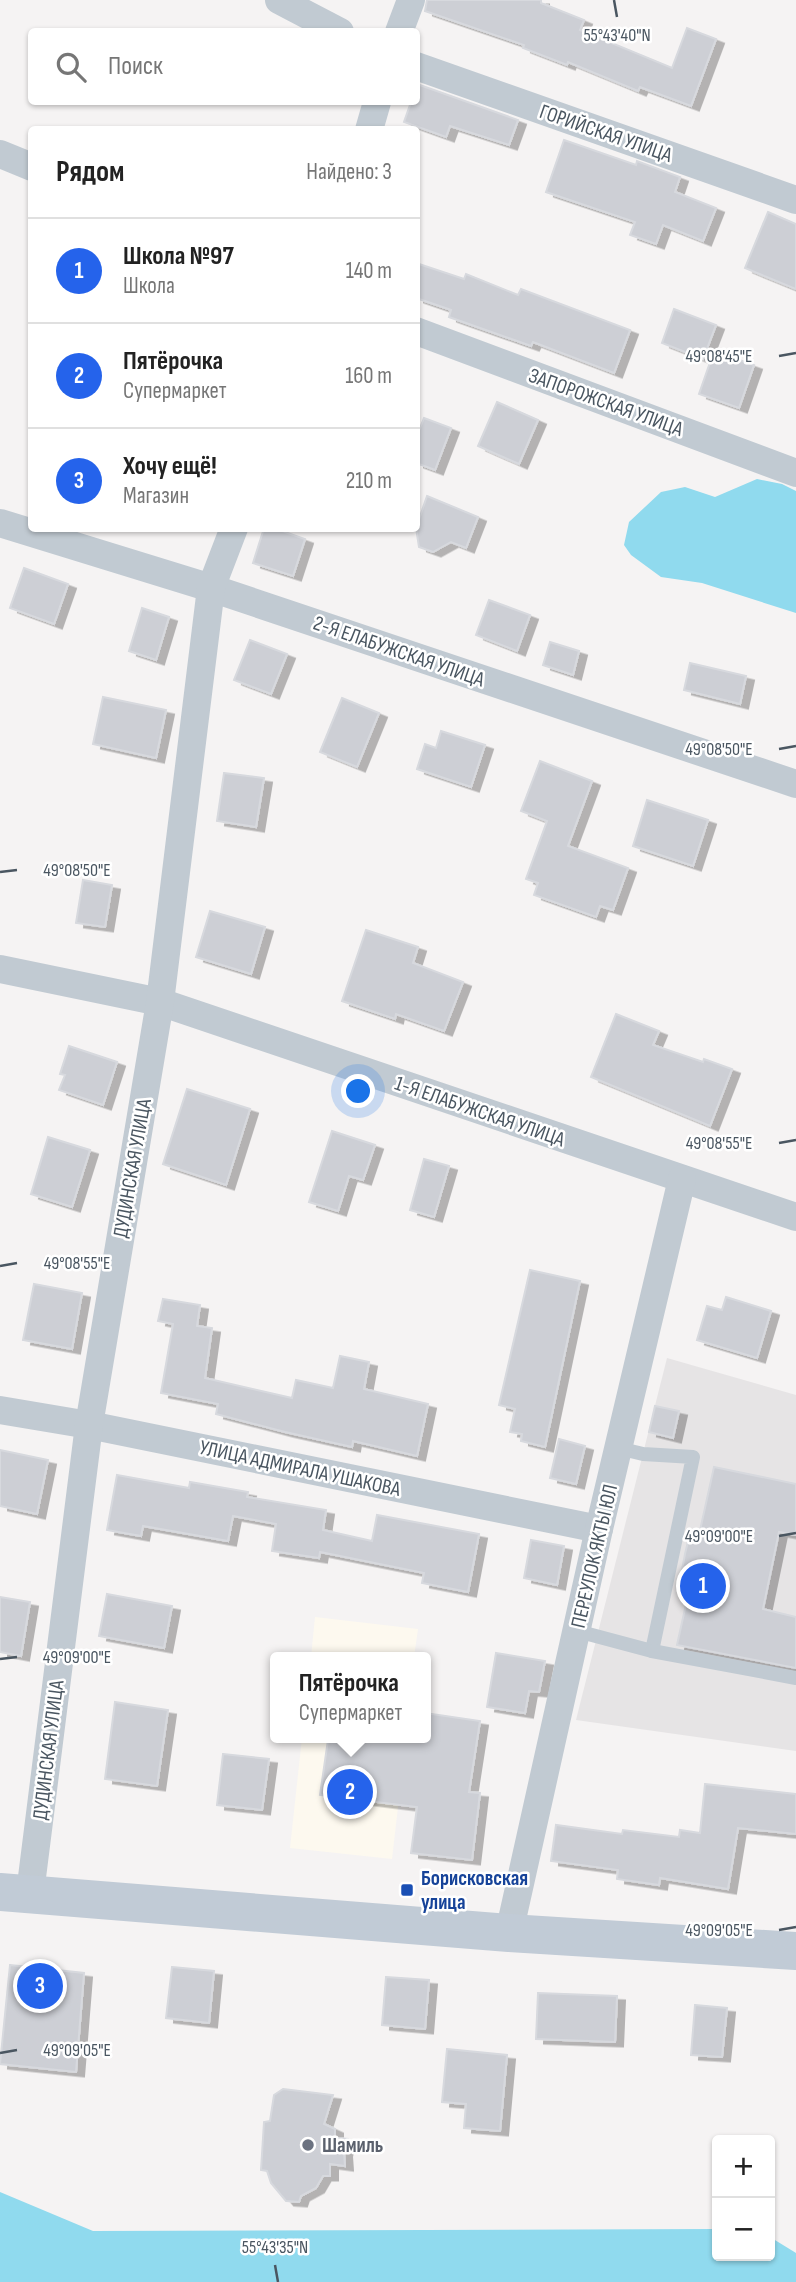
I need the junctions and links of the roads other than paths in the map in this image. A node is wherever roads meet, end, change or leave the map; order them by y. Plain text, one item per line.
1 (279, 0) edge
2 (411, 0) edge
3 (332, 28) edge
4 (400, 28) edge
5 (420, 67) edge
6 (376, 105) edge
7 (370, 126) edge
8 (0, 153) edge
9 (28, 165) edge
10 (796, 200) edge
11 (420, 332) edge
12 (796, 473) edge
13 (0, 523) edge
14 (28, 532) edge
15 (29, 532) edge
16 (232, 532) edge
17 (211, 588) junction
18 (796, 784) edge
19 (0, 969) edge
20 (160, 1002) junction
21 (682, 1180) junction
22 (796, 1217) edge
23 (0, 1410) edge
24 (89, 1425) junction
25 (618, 1448) junction
26 (599, 1529) junction
27 (577, 1631) junction
28 (652, 1651) junction
29 (796, 1678) edge
30 (15, 1892) edge
31 (509, 1933) junction
32 (796, 1951) edge

1 - 3 street
2 - 4 street
5 - 10 street, ГОРИЙСКАЯ УЛИЦА
6 - 7 street
8 - 9 street
11 - 12 street, ЗАПОРОЖСКАЯ УЛИЦА
13 - 14 street, 2-Я ЕЛАБУЖСКАЯ УЛИЦА
15 - 17 street, 2-Я ЕЛАБУЖСКАЯ УЛИЦА
16 - 17 street, ДУДИНСКАЯ УЛИЦА
17 - 18 street, 2-Я ЕЛАБУЖСКАЯ УЛИЦА
17 - 20 street, ДУДИНСКАЯ УЛИЦА
19 - 20 street, 1-Я ЕЛАБУЖСКАЯ УЛИЦА
20 - 21 street, 1-Я ЕЛАБУЖСКАЯ УЛИЦА
20 - 24 street, ДУДИНСКАЯ УЛИЦА
21 - 22 street, 1-Я ЕЛАБУЖСКАЯ УЛИЦА
21 - 25 street, ПЕРЕУЛОК ЯКТЫ ЮЛ
23 - 24 street, УЛИЦА АДМИРАЛА УШАКОВА
24 - 26 street, УЛИЦА АДМИРАЛА УШАКОВА
24 - 30 street, ДУДИНСКАЯ УЛИЦА
25 - 26 street, ПЕРЕУЛОК ЯКТЫ ЮЛ
25 - 28 lane
26 - 27 street, ПЕРЕУЛОК ЯКТЫ ЮЛ
27 - 28 lane
27 - 31 street, ПЕРЕУЛОК ЯКТЫ ЮЛ
28 - 29 lane
30 - 31 street
31 - 32 street

